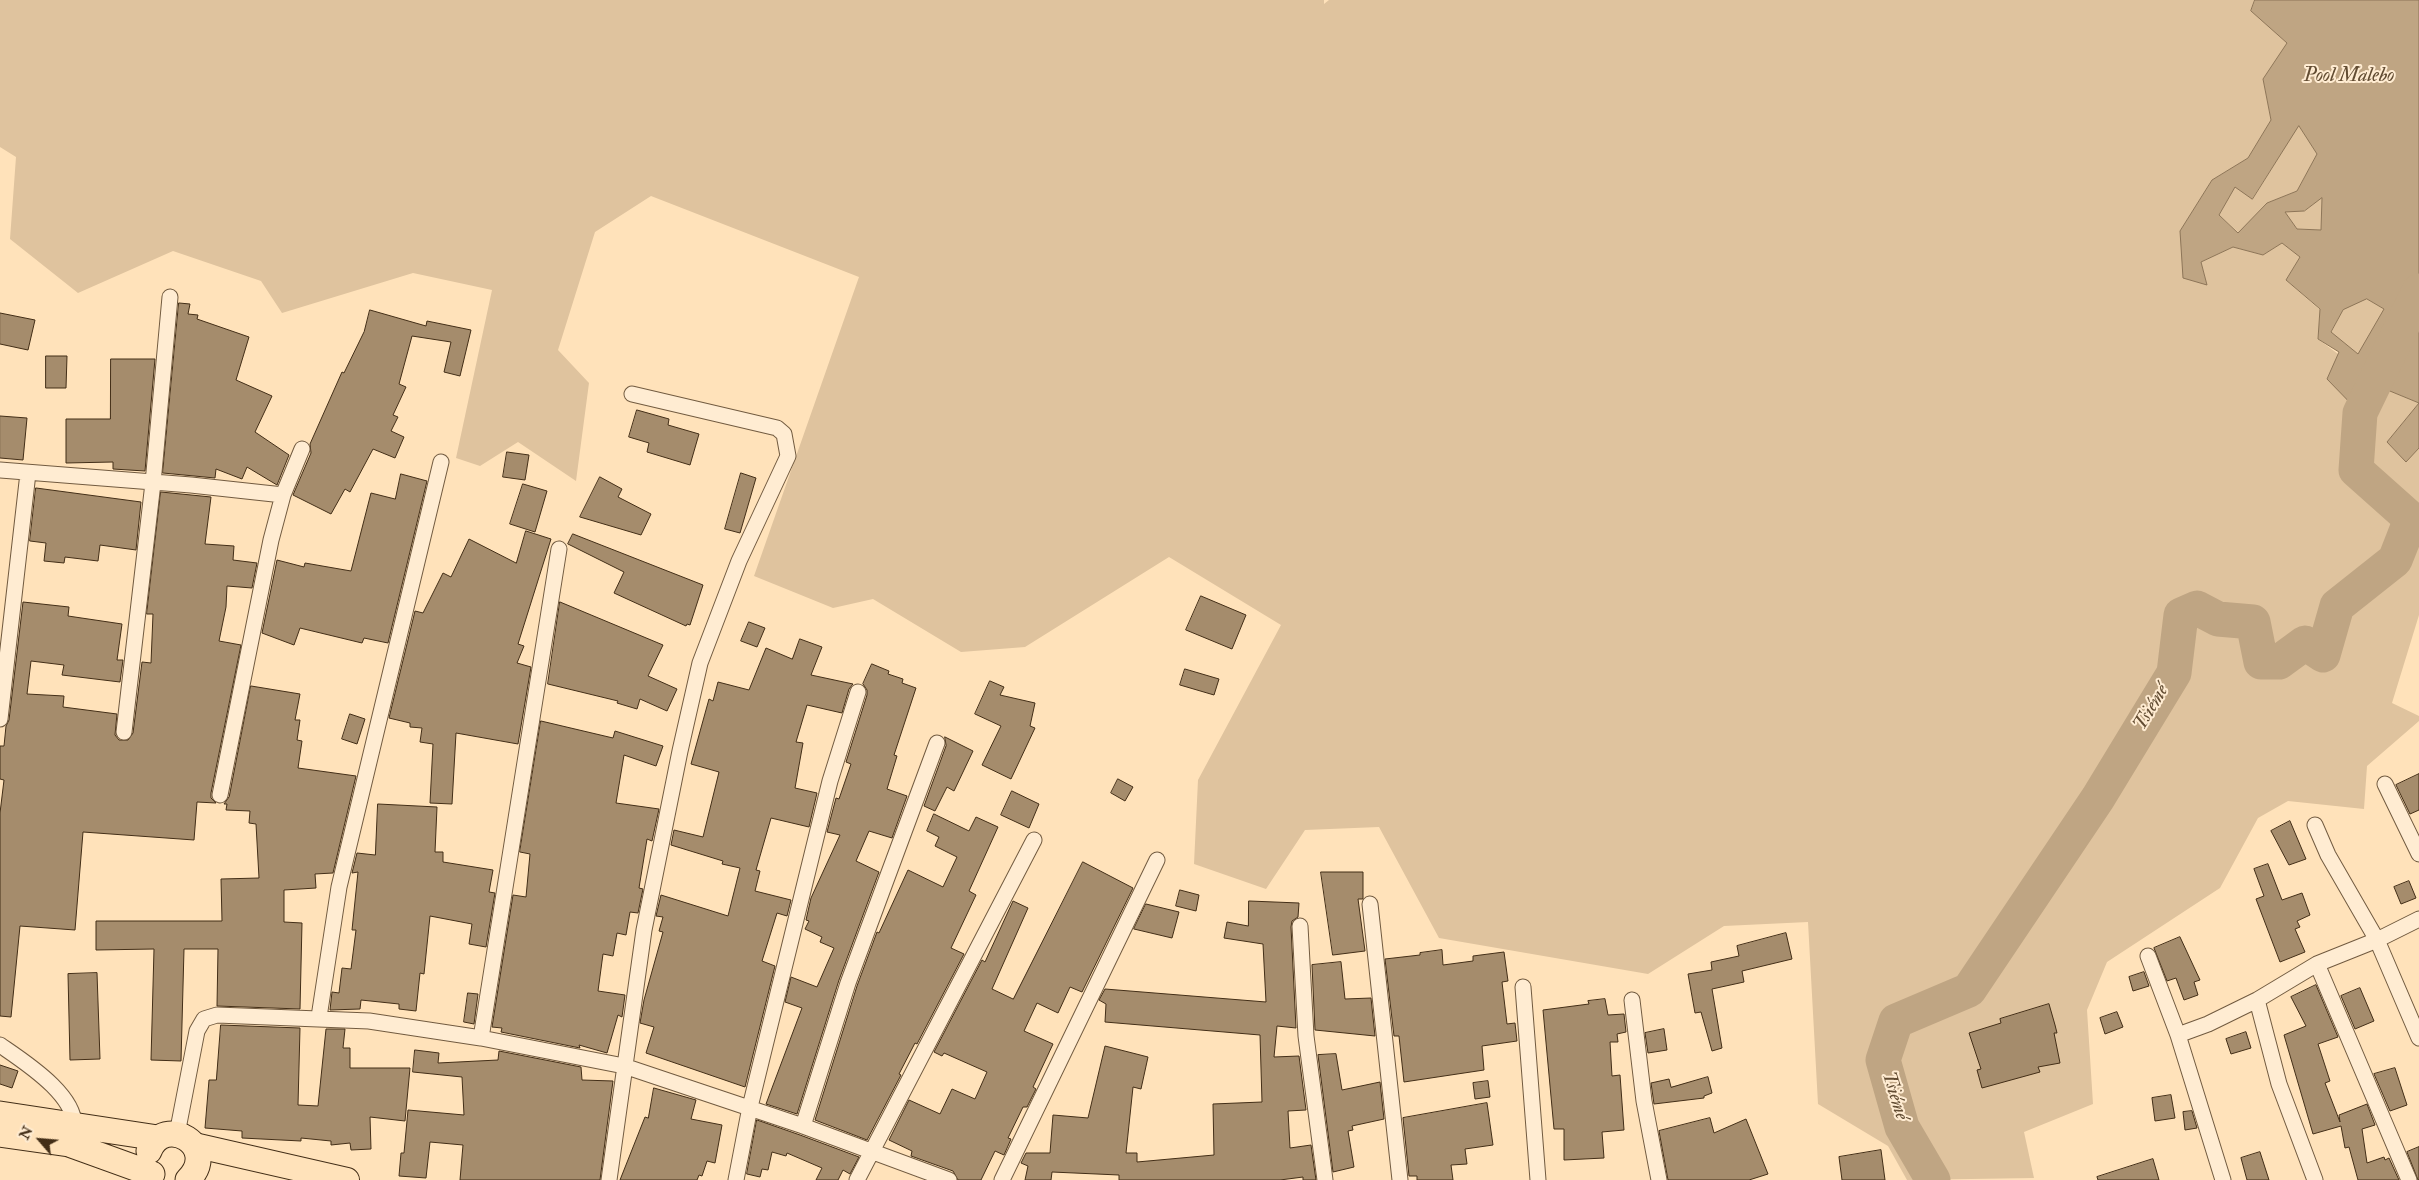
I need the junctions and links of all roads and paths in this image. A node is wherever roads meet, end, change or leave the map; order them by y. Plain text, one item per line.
1 (170, 297) dead end
2 (632, 394) dead end
3 (302, 449) dead end
4 (441, 462) dead end
5 (0, 470) edge
6 (28, 473) junction
7 (153, 483) junction
8 (283, 495) junction
9 (559, 549) dead end
10 (858, 692) dead end
11 (0, 719) edge
12 (124, 732) dead end
13 (937, 743) dead end
14 (2385, 784) dead end
15 (220, 795) dead end
16 (2315, 825) dead end
17 (1034, 840) dead end
18 (2419, 854) edge
19 (1157, 860) dead end
20 (1370, 904) dead end
21 (2419, 919) edge
22 (1300, 926) dead end
23 (2377, 940) junction
24 (2148, 956) dead end
25 (2317, 964) junction
26 (1523, 987) dead end
27 (1632, 1000) dead end
28 (2257, 1000) junction
29 (319, 1017) junction
30 (2178, 1035) junction
31 (481, 1038) junction
32 (2419, 1038) edge
33 (0, 1046) edge
34 (624, 1066) junction
35 (750, 1107) junction
36 (0, 1114) edge
37 (803, 1126) junction
38 (0, 1134) edge
39 (72, 1134) junction
40 (177, 1139) junction
41 (872, 1151) junction
42 (155, 1177) edge
43 (188, 1180) edge
44 (347, 1180) edge
45 (609, 1180) edge
46 (736, 1180) edge
47 (857, 1180) edge
48 (949, 1180) edge
49 (1002, 1180) edge
50 (1325, 1180) edge
51 (1400, 1180) edge
52 (1538, 1180) edge
53 (1658, 1180) edge
54 (2223, 1180) edge
55 (2315, 1180) edge
56 (2409, 1180) edge

1 - 7 street
2 - 34 street
3 - 8 street
4 - 29 street
5 - 6 street
6 - 7 street
6 - 11 street
7 - 8 street
7 - 12 street
8 - 15 street
9 - 31 street
10 - 35 street
13 - 37 street
14 - 18 street
16 - 23 street
17 - 41 street
19 - 49 street
20 - 51 street
21 - 23 street
22 - 50 street
23 - 25 street
23 - 32 street
24 - 30 street
25 - 28 street
25 - 56 street
26 - 52 street
27 - 53 street
28 - 30 street
28 - 55 street
29 - 31 street
29 - 40 street
30 - 54 street
31 - 34 street
33 - 39 street
34 - 35 street
34 - 45 street
35 - 37 street
35 - 46 street
36 - 39 highway
37 - 41 street
38 - 39 highway
39 - 40 highway
39 - 42 highway
40 - 42 highway
40 - 43 highway
40 - 44 main road
41 - 47 street
41 - 48 street

